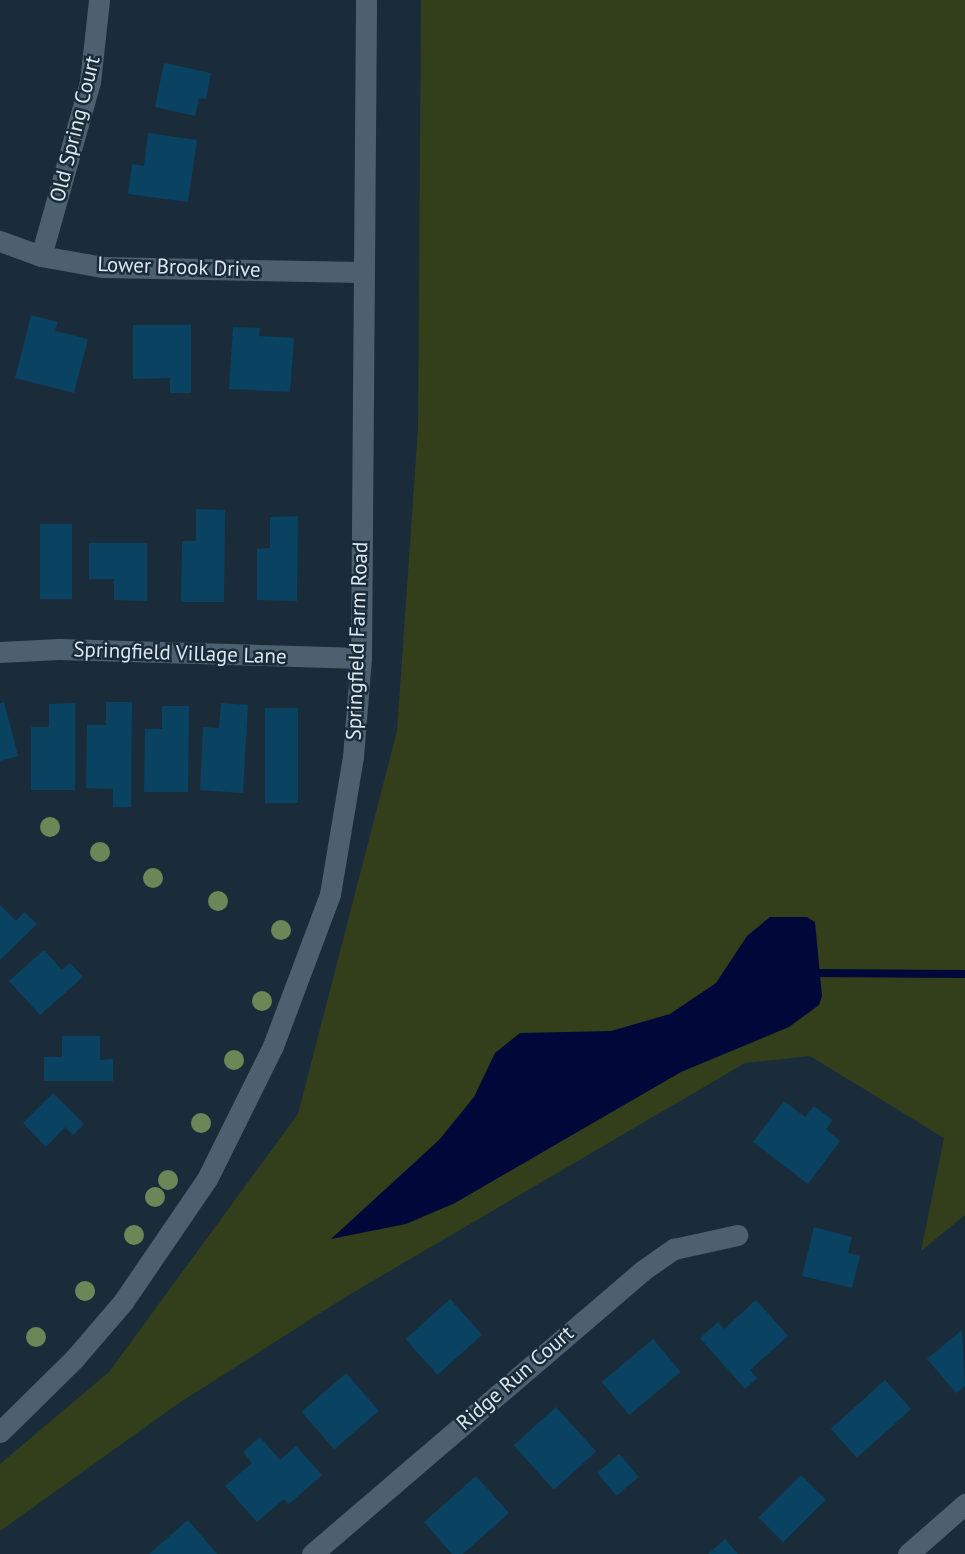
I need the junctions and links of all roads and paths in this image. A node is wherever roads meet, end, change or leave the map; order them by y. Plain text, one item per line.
1 (99, 0) edge
2 (366, 0) edge
3 (0, 241) edge
4 (41, 256) junction
5 (362, 272) junction
6 (0, 652) edge
7 (361, 658) junction
8 (737, 1235) dead end
9 (0, 1432) edge
10 (965, 1504) edge
11 (312, 1554) edge
12 (908, 1554) edge

1 - 4 street, Old Spring Court
2 - 5 street, Springfield Farm Road
3 - 4 street, Lower Brook Drive
4 - 5 street, Lower Brook Drive
5 - 7 street, Springfield Farm Road
6 - 7 street, Springfield Village Lane
7 - 9 street, Springfield Farm Road
8 - 11 street, Ridge Run Court
10 - 12 street

